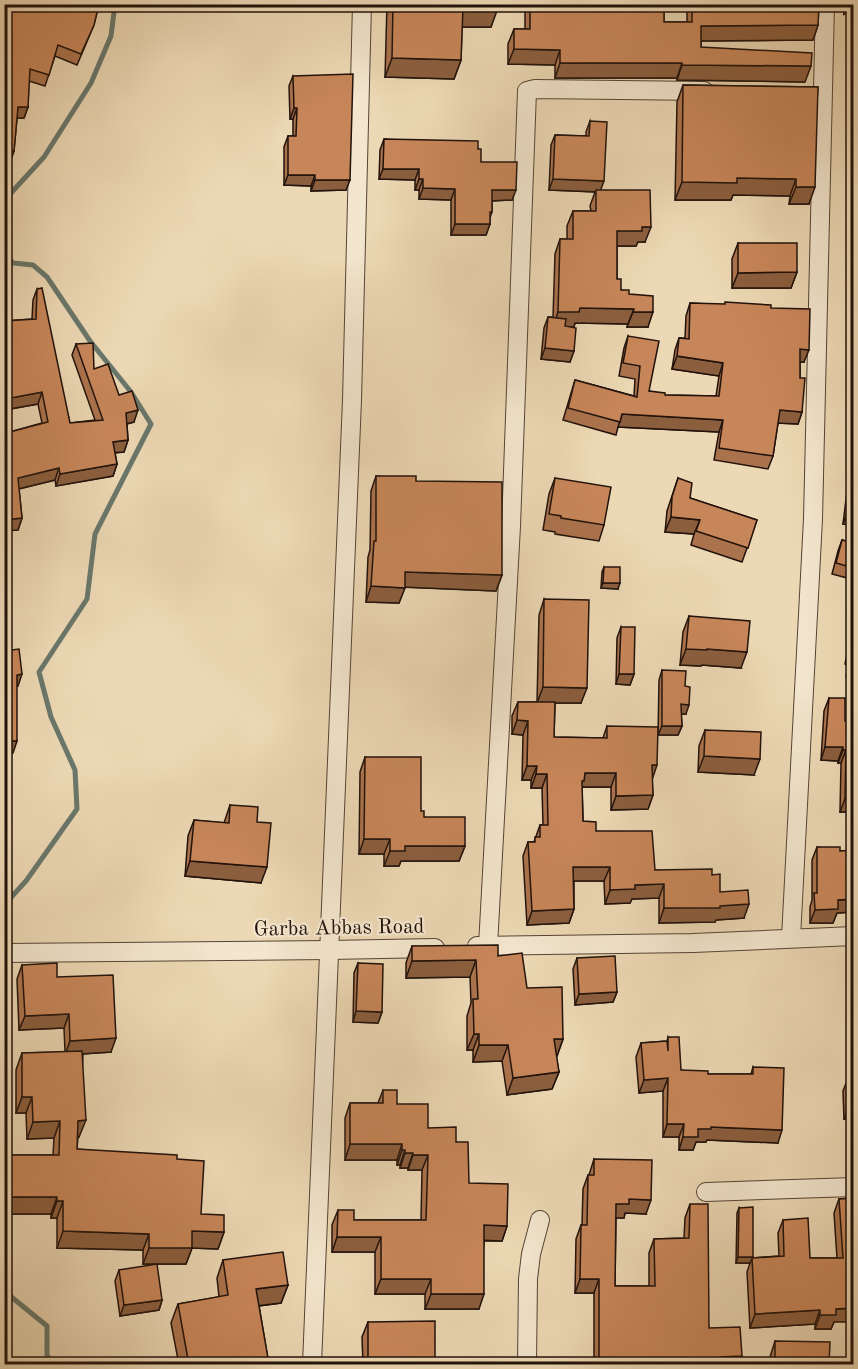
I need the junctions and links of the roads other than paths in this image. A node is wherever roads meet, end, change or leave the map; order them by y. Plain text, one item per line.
1 (362, 4) edge
2 (825, 4) edge
3 (726, 92) edge
4 (854, 936) edge
5 (791, 938) junction
6 (489, 946) junction
7 (329, 950) junction
8 (5, 952) edge
9 (854, 1187) edge
10 (706, 1192) dead end
11 (540, 1220) dead end
12 (312, 1365) edge
13 (527, 1365) edge

1 - 7 street
2 - 5 street
3 - 6 street
4 - 5 street, Garba Abbas Road
5 - 6 street, Garba Abbas Road
6 - 7 street, Garba Abbas Road
7 - 8 street, Garba Abbas Road
7 - 12 street
9 - 10 street
11 - 13 street

